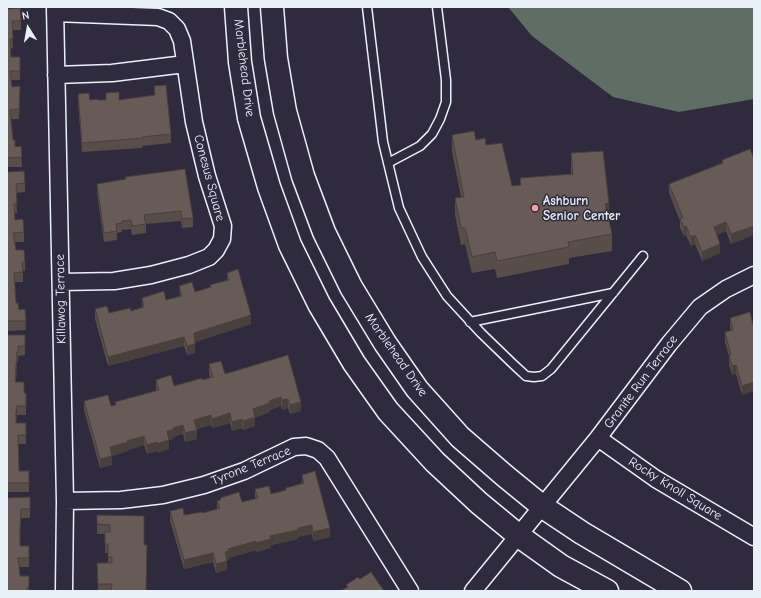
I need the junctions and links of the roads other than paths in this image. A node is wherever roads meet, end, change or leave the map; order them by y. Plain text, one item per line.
1 (236, 7) edge
2 (272, 7) edge
3 (367, 7) edge
4 (438, 7) edge
5 (55, 10) edge
6 (185, 64) junction
7 (56, 74) junction
8 (388, 163) junction
9 (643, 256) dead end
10 (754, 275) edge
11 (61, 282) junction
12 (613, 293) junction
13 (470, 322) junction
14 (598, 438) junction
15 (65, 501) junction
16 (543, 507) junction
17 (519, 536) junction
18 (754, 537) edge
19 (64, 591) edge
20 (410, 591) edge
21 (473, 591) edge
22 (607, 591) edge
23 (680, 591) edge

1 - 17 street, Marblehead Drive
2 - 16 street, Marblehead Drive
3 - 8 lane
4 - 8 lane
5 - 6 street, Conesus Square
5 - 7 street, Killawog Terrace
6 - 7 street
6 - 11 street, Conesus Square
7 - 11 street, Killawog Terrace
8 - 13 lane
9 - 12 lane
10 - 14 street, Granite Run Terrace
11 - 15 street, Killawog Terrace
12 - 13 lane
12 - 13 lane
14 - 16 street, Granite Run Terrace
14 - 18 street, Rocky Knoll Square
15 - 19 street, Killawog Terrace
15 - 20 street, Tyrone Terrace
16 - 17 street, Granite Run Terrace
16 - 23 street, Marblehead Drive
17 - 21 street, Granite Run Terrace
17 - 22 street, Marblehead Drive

